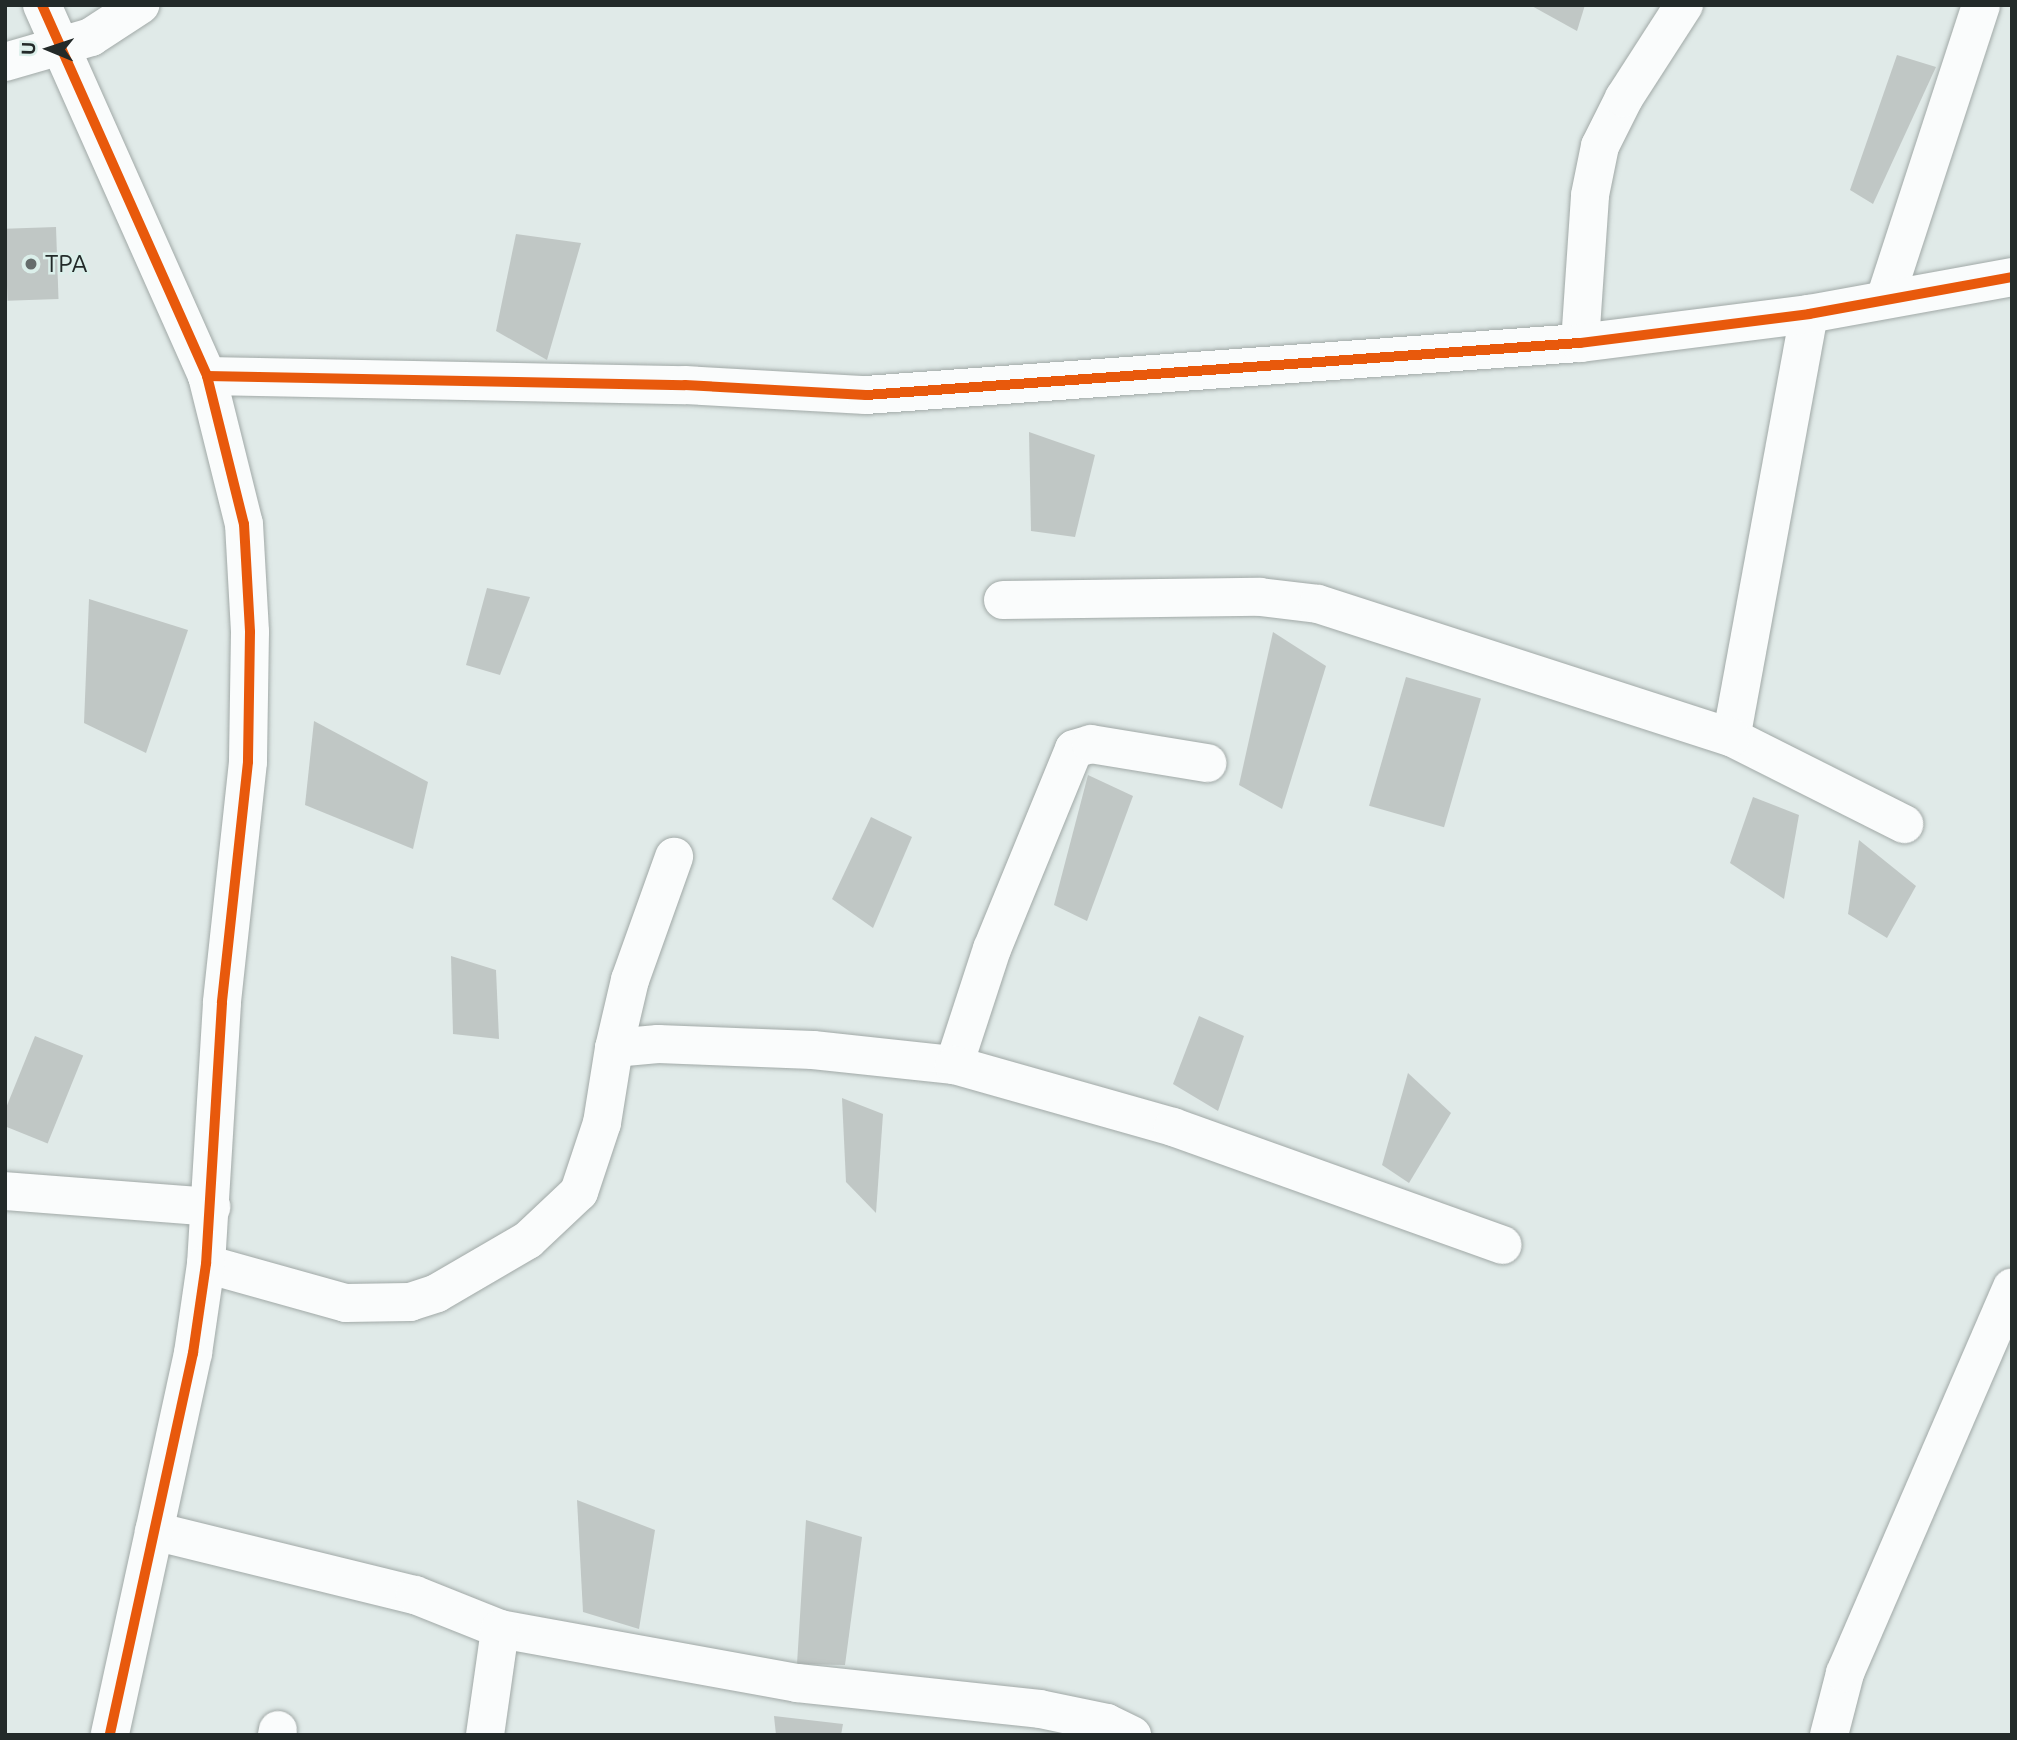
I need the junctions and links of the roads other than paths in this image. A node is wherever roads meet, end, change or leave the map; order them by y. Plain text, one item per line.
1 (42, 5) edge
2 (140, 5) edge
3 (1684, 5) edge
4 (1982, 5) edge
5 (60, 47) junction
6 (5, 62) edge
7 (2012, 277) edge
8 (1885, 299) junction
9 (1809, 314) junction
10 (1580, 343) junction
11 (207, 376) junction
12 (1003, 600) dead end
13 (1731, 737) junction
14 (1207, 763) dead end
15 (1904, 824) dead end
16 (674, 856) dead end
17 (614, 1048) junction
18 (954, 1065) junction
19 (5, 1191) edge
20 (211, 1207) junction
21 (1502, 1245) dead end
22 (206, 1264) junction
23 (2012, 1288) edge
24 (155, 1531) junction
25 (500, 1629) junction
26 (110, 1735) edge
27 (485, 1735) edge
28 (1132, 1735) edge
29 (1829, 1735) edge

1 - 5 street
2 - 5 street
3 - 10 street
4 - 8 street
5 - 6 street
5 - 11 street
7 - 8 street
8 - 9 street
9 - 10 street
9 - 13 street
10 - 11 street
11 - 20 street
12 - 13 street
13 - 15 street
14 - 18 street
16 - 17 street
17 - 18 street
17 - 22 street
18 - 21 street
19 - 20 street
20 - 22 street
22 - 24 street
23 - 29 street
24 - 25 street
24 - 26 street
25 - 27 street
25 - 28 street

